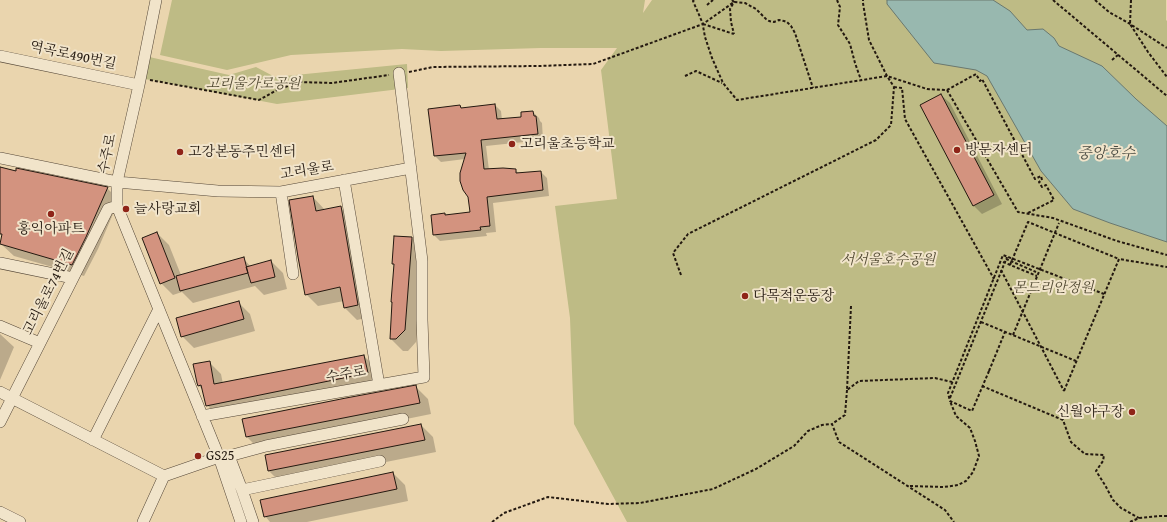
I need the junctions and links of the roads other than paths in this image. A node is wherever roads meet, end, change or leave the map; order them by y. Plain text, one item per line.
1 (156, 0) edge
2 (0, 56) edge
3 (399, 73) road end
4 (140, 81) junction
5 (0, 158) edge
6 (410, 168) junction
7 (344, 180) junction
8 (117, 182) junction
9 (281, 192) junction
10 (117, 206) junction
11 (0, 263) edge
12 (293, 274) dead end
13 (73, 278) junction
14 (159, 309) junction
15 (0, 326) edge
16 (40, 343) junction
17 (379, 385) junction
18 (0, 392) edge
19 (12, 398) junction
20 (202, 416) junction
21 (403, 419) dead end
22 (0, 422) edge
23 (93, 440) junction
24 (224, 457) junction
25 (380, 461) dead end
26 (164, 476) junction
27 (242, 490) junction
28 (0, 512) edge
29 (20, 522) edge
30 (143, 522) edge
31 (241, 522) edge
32 (253, 522) edge

1 - 4 street, 수주로
2 - 4 street, 역곡로490번길
3 - 6 street
4 - 8 street, 수주로
5 - 8 street, 고리울로
6 - 7 street, 고리울로
6 - 17 street, 수주로
7 - 9 street, 고리울로
7 - 17 street
8 - 9 street, 고리울로
8 - 10 street, 수주로
9 - 12 street
10 - 13 street, 고리울로74번길
10 - 14 street, 수주로
11 - 13 street
13 - 16 street, 고리울로74번길
14 - 20 street, 수주로
14 - 23 street
15 - 16 street
16 - 19 street, 고리울로74번길
17 - 20 street, 수주로
18 - 19 street
19 - 22 street, 고리울로74번길
19 - 23 street
20 - 24 street, 수주로
21 - 24 street
23 - 26 street
24 - 26 street
24 - 27 street
24 - 31 street, 수주로
25 - 27 street
26 - 30 street
27 - 32 street
28 - 29 street

